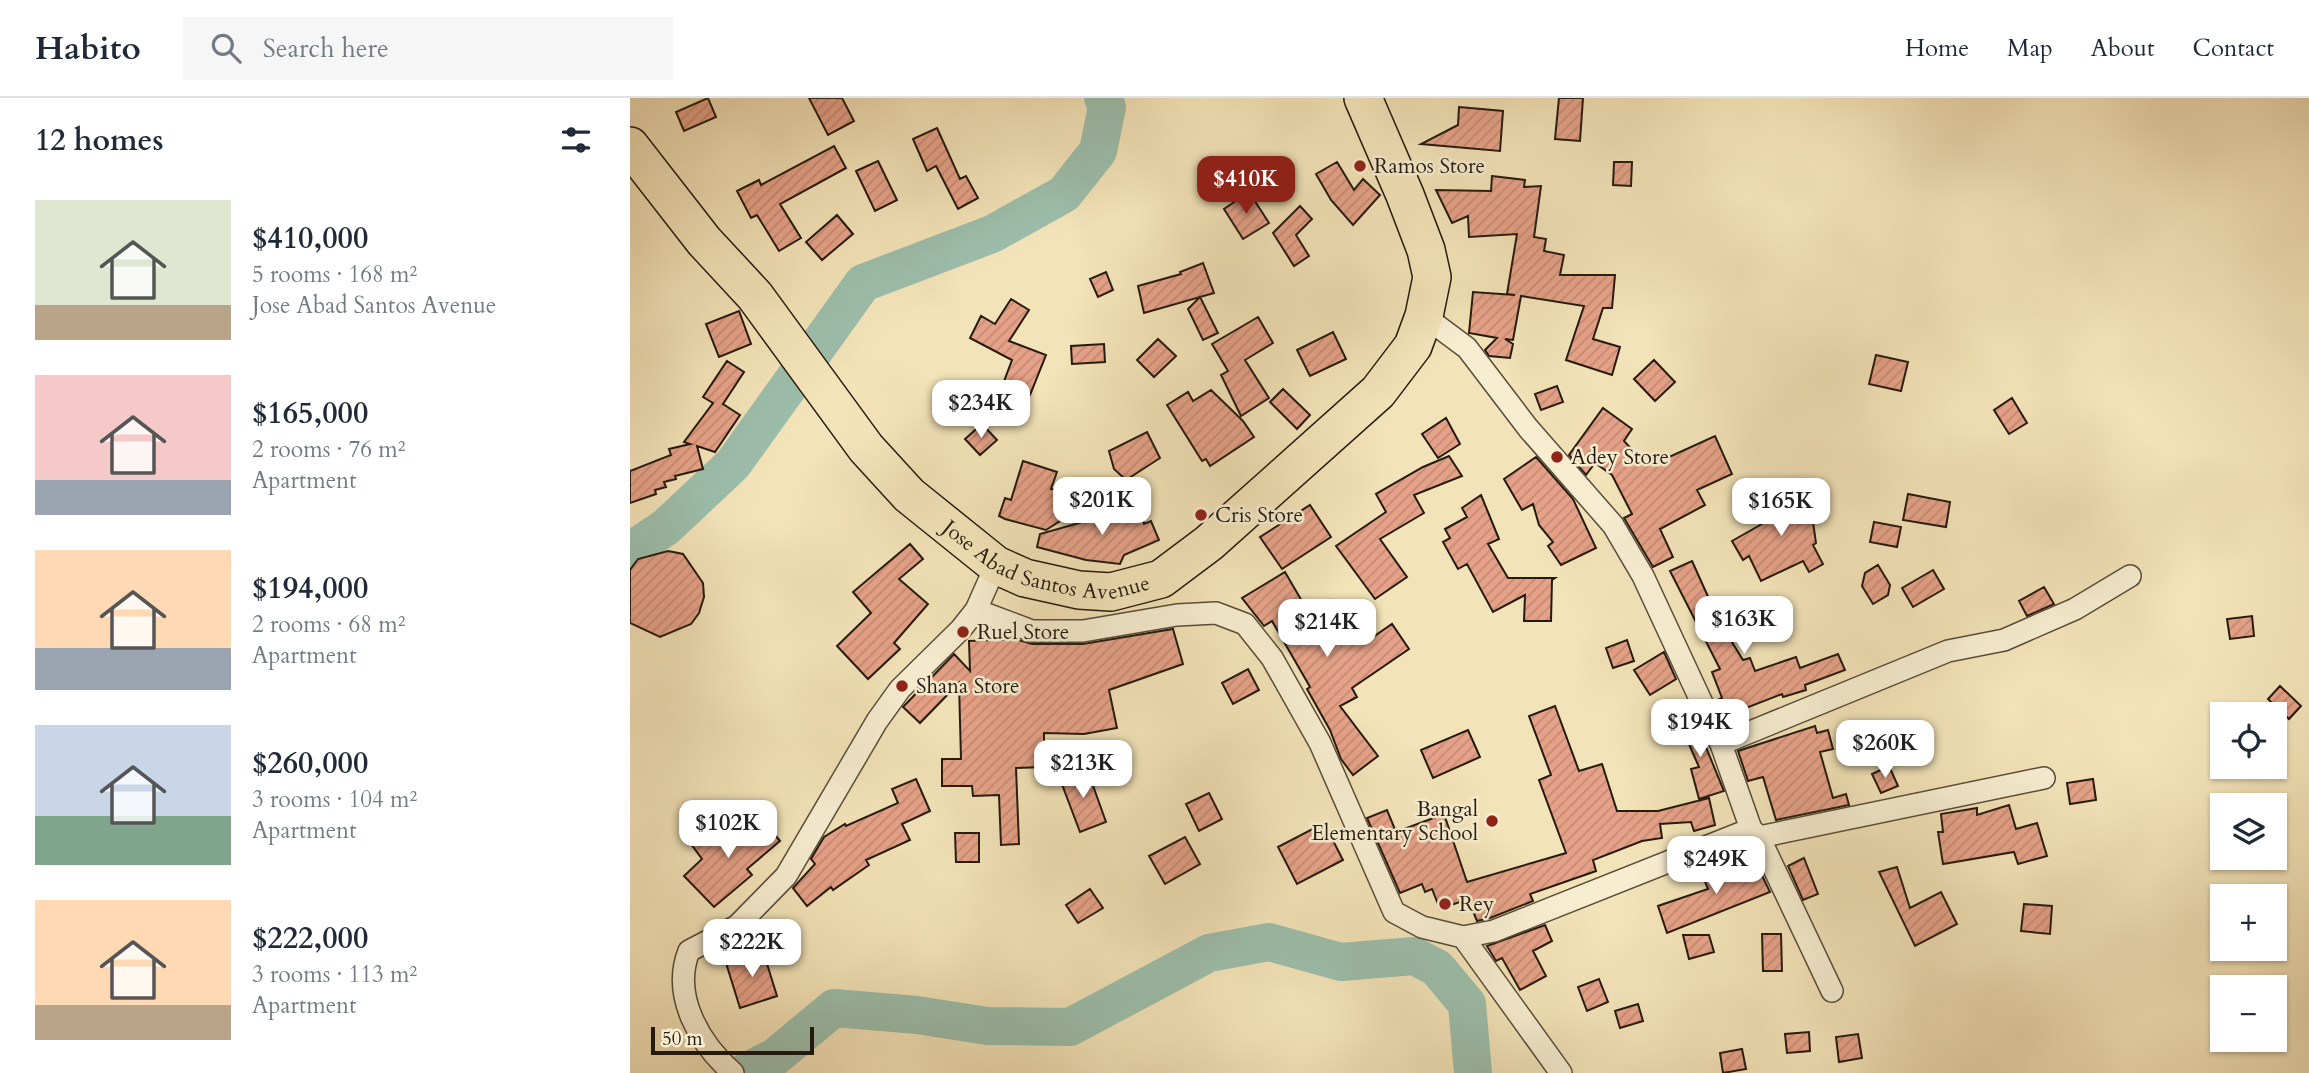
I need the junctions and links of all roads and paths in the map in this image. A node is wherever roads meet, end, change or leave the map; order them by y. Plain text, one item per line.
1 (1363, 98) edge
2 (630, 146) edge
3 (1424, 316) junction
4 (996, 565) junction
5 (2130, 576) dead end
6 (976, 610) junction
7 (1721, 744) junction
8 (2044, 778) dead end
9 (1755, 833) junction
10 (1463, 937) junction
11 (1832, 991) dead end
12 (733, 1073) edge
13 (1561, 1073) edge

1 - 3 highway, Jose Abad Santos Avenue
2 - 4 highway, Jose Abad Santos Avenue
3 - 4 highway, Jose Abad Santos Avenue
3 - 7 street
4 - 6 street
5 - 7 street
6 - 10 street
6 - 12 street
7 - 9 street
8 - 9 street
9 - 10 street
9 - 11 street
10 - 13 street

